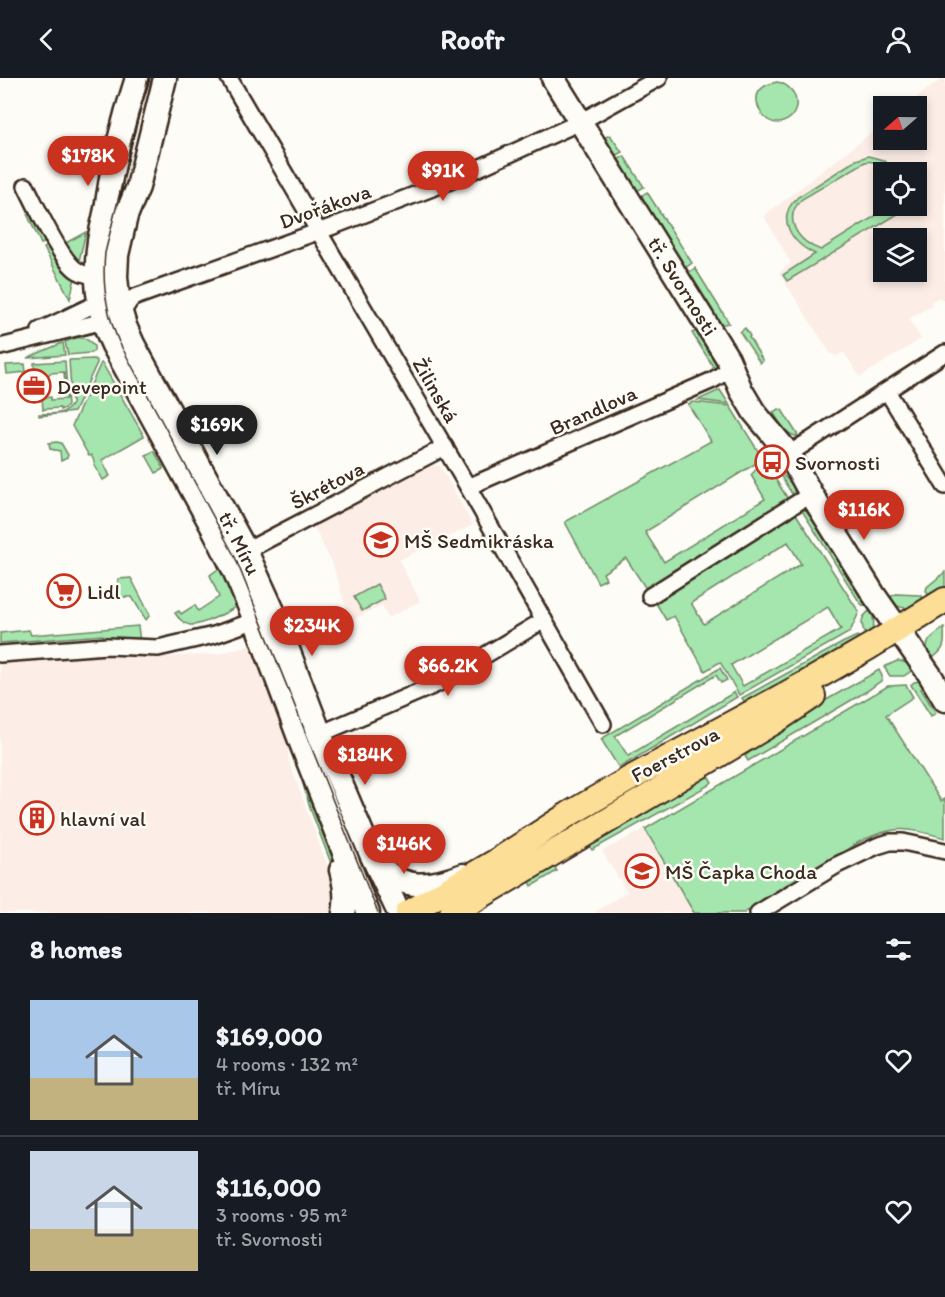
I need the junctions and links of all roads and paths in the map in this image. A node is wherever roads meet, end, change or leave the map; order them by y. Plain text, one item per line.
1 (137, 78) edge
2 (165, 78) edge
3 (229, 78) edge
4 (552, 78) edge
5 (659, 78) edge
6 (580, 122) junction
7 (26, 186) dead end
8 (318, 231) junction
9 (97, 275) junction
10 (114, 306) junction
11 (6, 345) edge
12 (945, 353) edge
13 (733, 368) junction
14 (887, 391) junction
15 (445, 447) junction
16 (789, 454) junction
17 (945, 486) edge
18 (468, 487) junction
19 (811, 494) junction
20 (238, 555) junction
21 (651, 596) dead end
22 (945, 600) edge
23 (264, 617) junction
24 (945, 619) edge
25 (538, 624) junction
26 (902, 636) junction
27 (0, 654) edge
28 (945, 700) edge
29 (603, 724) dead end
30 (320, 734) junction
31 (304, 751) junction
32 (945, 851) edge
33 (371, 854) junction
34 (495, 862) junction
35 (496, 887) junction
36 (344, 913) edge
37 (368, 913) edge
38 (399, 913) edge
39 (408, 913) edge
40 (452, 913) edge
41 (467, 913) edge
42 (758, 913) edge

1 - 9 main road
2 - 10 main road
3 - 8 street, Žilinská
4 - 6 main road, tř. Svornosti
5 - 6 street, Dvořákova
6 - 8 street, Dvořákova
6 - 13 main road, tř. Svornosti
7 - 9 street
8 - 10 street, Dvořákova
8 - 15 street, Žilinská
9 - 10 main road
10 - 11 street, Dvořákova
10 - 20 main road, tř. Míru
12 - 14 street
13 - 16 main road, tř. Svornosti
13 - 18 street, Brandlova
14 - 16 street
14 - 17 street
15 - 18 street, Žilinská
15 - 20 street, Škrétova
16 - 19 main road, tř. Svornosti
18 - 25 street, Žilinská
19 - 21 street
19 - 26 main road, tř. Svornosti
20 - 23 main road, tř. Míru
22 - 26 main road, Foerstrova
23 - 27 street
23 - 30 main road, tř. Míru
23 - 31 main road, tř. Míru
24 - 26 main road, Foerstrova
25 - 29 street, Žilinská
25 - 30 street
26 - 28 main road, tř. Svornosti
26 - 34 main road, Foerstrova
26 - 35 main road, Foerstrova
30 - 33 main road, tř. Míru
31 - 36 main road
31 - 37 main road, tř. Míru
32 - 42 street
33 - 34 main road
33 - 38 main road, tř. Míru
34 - 39 main road, Foerstrova
35 - 40 main road, Foerstrova
35 - 41 main road

